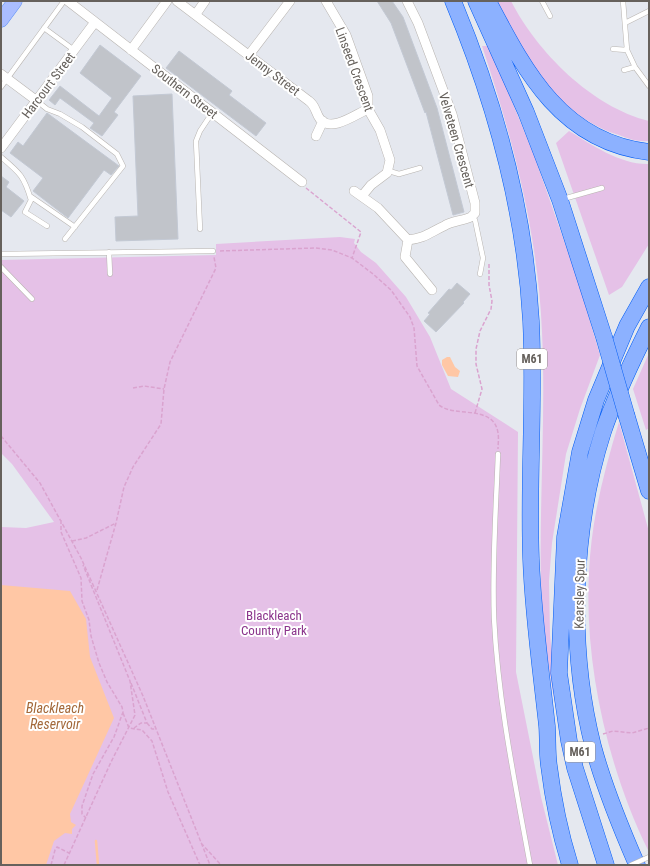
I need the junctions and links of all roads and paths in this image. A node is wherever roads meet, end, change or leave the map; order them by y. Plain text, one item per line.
1 (15, 1) edge
2 (64, 1) edge
3 (68, 1) edge
4 (167, 1) edge
5 (177, 1) edge
6 (205, 1) edge
7 (290, 1) edge
8 (326, 1) edge
9 (407, 1) edge
10 (453, 1) edge
11 (476, 1) edge
12 (488, 1) edge
13 (542, 1) edge
14 (623, 1) edge
15 (649, 11) edge
16 (196, 14) junction
17 (550, 16) dead end
18 (1, 20) edge
19 (95, 22) junction
20 (625, 23) junction
21 (44, 28) junction
22 (613, 49) dead end
23 (74, 50) junction
24 (131, 50) junction
25 (627, 50) junction
26 (249, 55) junction
27 (635, 67) junction
28 (624, 70) dead end
29 (4, 76) edge
30 (649, 86) edge
31 (1, 87) edge
32 (37, 101) junction
33 (368, 109) junction
34 (212, 113) junction
35 (323, 121) junction
36 (316, 136) dead end
37 (1, 148) edge
38 (649, 152) edge
39 (1, 157) edge
40 (420, 168) dead end
41 (389, 171) junction
42 (302, 182) joint
43 (602, 188) dead end
44 (354, 191) dead end
45 (30, 196) junction
46 (362, 196) junction
47 (560, 200) junction
48 (471, 216) junction
49 (47, 226) dead end
50 (75, 227) junction
51 (200, 229) dead end
52 (65, 239) dead end
53 (408, 240) junction
54 (213, 251) junction
55 (109, 252) junction
56 (1, 254) edge
57 (352, 258) junction
58 (489, 258) dead end
59 (1, 266) edge
60 (110, 274) dead end
61 (480, 274) dead end
62 (649, 287) edge
63 (432, 290) dead end
64 (32, 299) dead end
65 (649, 327) edge
66 (133, 388) dead end
67 (164, 389) junction
68 (475, 413) junction
69 (1, 436) edge
70 (498, 454) joint
71 (649, 491) edge
72 (61, 518) junction
73 (116, 523) junction
74 (72, 541) junction
75 (81, 558) junction
76 (97, 590) junction
77 (561, 633) junction
78 (130, 681) junction
79 (123, 712) junction
80 (147, 723) junction
81 (547, 727) junction
82 (129, 728) junction
83 (134, 728) junction
84 (649, 728) edge
85 (156, 729) junction
86 (592, 737) junction
87 (86, 818) junction
88 (200, 842) junction
89 (69, 853) junction
90 (649, 857) edge
91 (51, 865) edge
92 (64, 865) edge
93 (200, 865) edge
94 (210, 865) edge
95 (222, 865) edge
96 (530, 865) edge
97 (570, 865) edge
98 (580, 865) edge
99 (606, 865) edge
100 (618, 865) edge
101 (631, 865) edge
102 (637, 865) edge

1 - 18 main road
2 - 21 lane
3 - 19 street, Southern Street
4 - 24 street
5 - 16 street, Jenny Street
6 - 16 street
7 - 26 street
8 - 33 street, Linseed Crescent
9 - 48 street, Velveteen Crescent
10 - 81 highway, M61
11 - 47 highway
12 - 38 highway
13 - 17 lane
14 - 20 lane
15 - 20 lane
16 - 26 street, Jenny Street
19 - 23 street, Harcourt Street
19 - 24 street, Southern Street
20 - 25 lane
21 - 23 lane
21 - 29 lane
22 - 25 lane
23 - 32 street, Harcourt Street
24 - 34 street, Southern Street
25 - 27 lane
26 - 35 street, Jenny Street
27 - 28 lane
27 - 30 lane
29 - 31 lane
29 - 32 street
32 - 37 street, Harcourt Street
32 - 50 lane
33 - 35 street
33 - 41 street, Linseed Crescent
34 - 42 street, Southern Street
34 - 51 lane
35 - 36 street
39 - 45 lane
40 - 41 lane
41 - 46 street
42 - 57 path
43 - 47 lane
44 - 46 street
45 - 49 lane
45 - 50 lane
46 - 53 street
47 - 71 highway, bridge
48 - 53 street
48 - 61 lane
50 - 52 lane
53 - 63 street
54 - 55 lane
54 - 57 path
54 - 67 path
55 - 56 lane
55 - 60 lane
57 - 68 path
58 - 68 path
59 - 64 lane
62 - 77 highway, Kearsley Spur / M61
65 - 86 highway, Kearsley Spur / M61
66 - 67 path
67 - 73 path
68 - 70 path
69 - 72 path
70 - 96 lane
72 - 74 path
72 - 79 path
73 - 74 path
73 - 76 path
74 - 75 path
75 - 76 path
75 - 78 path
76 - 85 path
77 - 99 highway, M61
77 - 100 highway, M61
78 - 80 path
78 - 82 path
79 - 82 path
79 - 87 path
80 - 83 path
80 - 85 path
81 - 97 highway, M61
81 - 98 highway, M61
82 - 83 path
82 - 87 path
83 - 93 path
84 - 86 path
85 - 88 path
86 - 102 highway, Kearsley Spur / M61
87 - 89 path
88 - 94 path
88 - 95 path
89 - 91 path
89 - 92 path
90 - 101 lane, bridge

